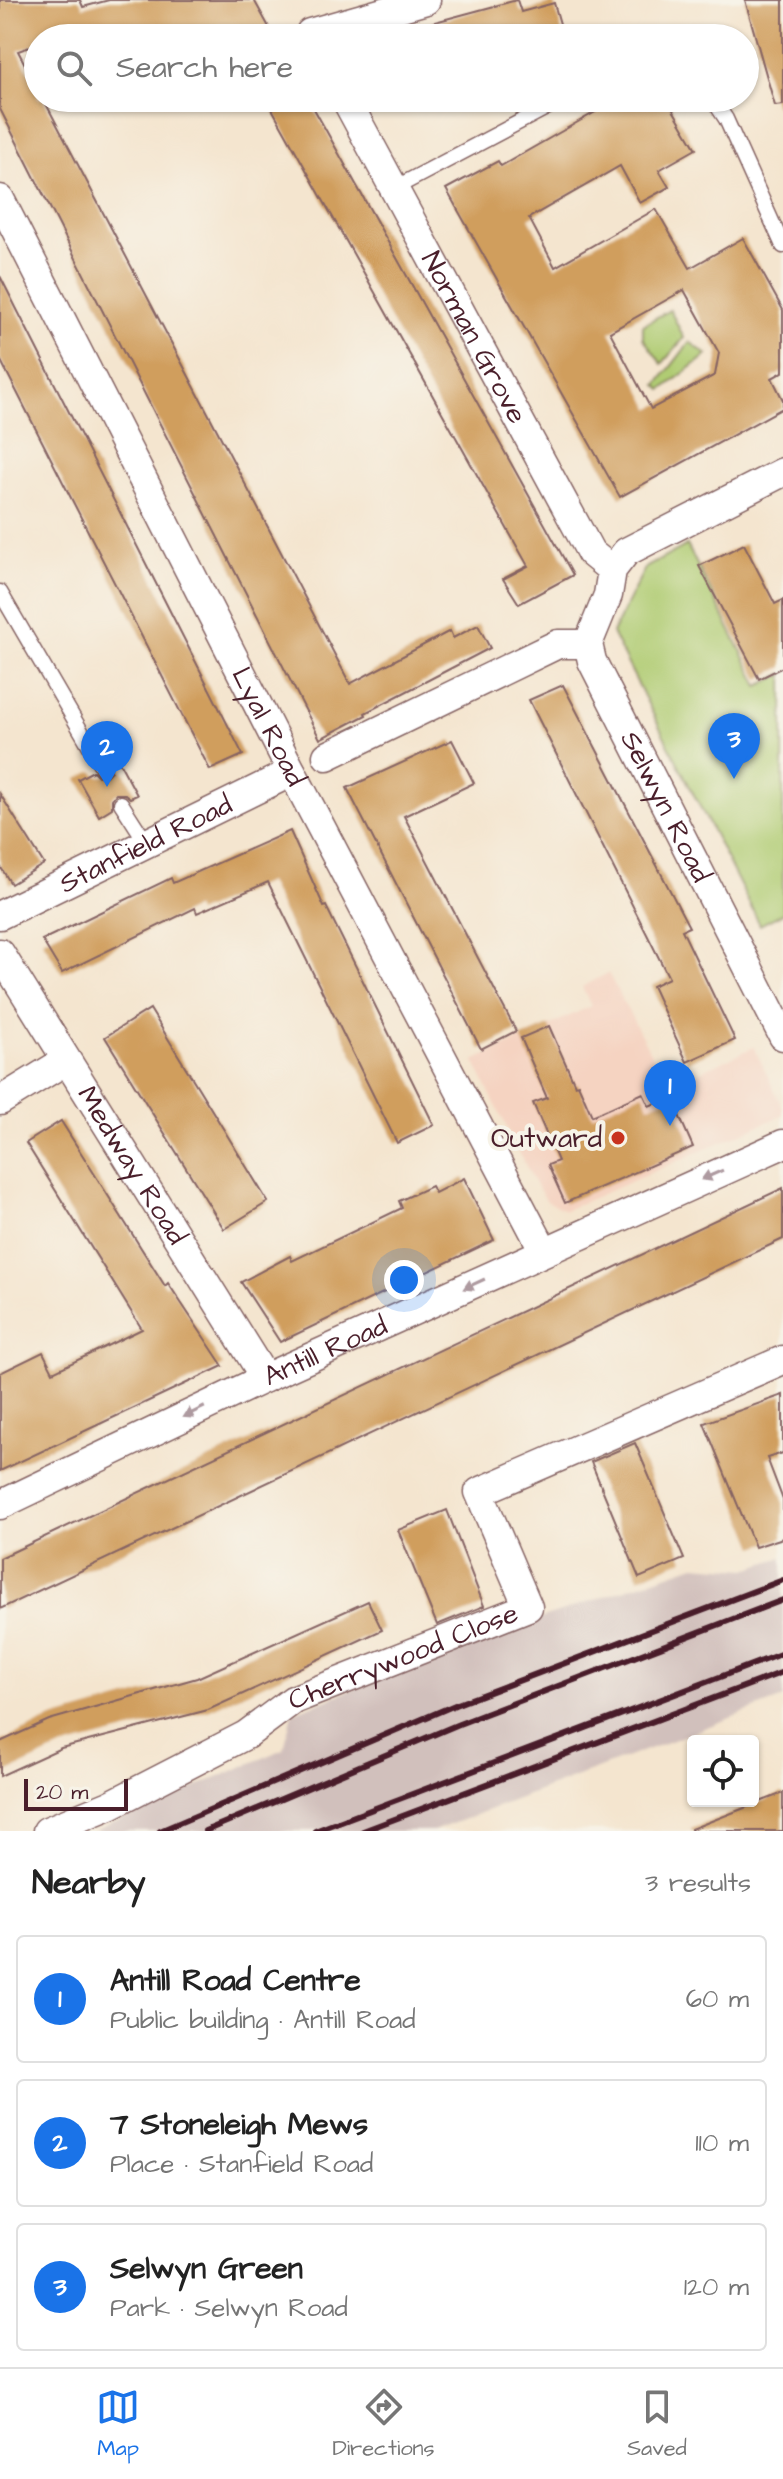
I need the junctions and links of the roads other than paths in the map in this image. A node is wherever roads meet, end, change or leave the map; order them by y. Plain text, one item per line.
1 (426, 0) edge
2 (328, 24) edge
3 (352, 112) edge
4 (539, 112) edge
5 (721, 112) edge
6 (393, 189) junction
7 (0, 199) edge
8 (783, 246) edge
9 (783, 472) edge
10 (612, 570) junction
11 (0, 592) edge
12 (588, 644) junction
13 (327, 756) dead end
14 (102, 767) dead end
15 (292, 772) junction
16 (121, 803) dead end
17 (146, 842) junction
18 (0, 915) edge
19 (0, 953) edge
20 (783, 1036) edge
21 (65, 1061) junction
22 (0, 1101) edge
23 (783, 1144) edge
24 (544, 1251) junction
25 (783, 1360) edge
26 (265, 1378) junction
27 (0, 1505) edge
28 (47, 1831) edge

1 - 2 street
3 - 6 street, Norman Grove
4 - 6 lane
5 - 8 lane
6 - 10 street, Norman Grove
7 - 15 street, Lyal Road
9 - 10 street
10 - 12 street
11 - 14 lane
12 - 13 street
12 - 20 street, Selwyn Road
15 - 17 street, Stanfield Road
15 - 24 street, Lyal Road
16 - 17 lane
17 - 18 street, Stanfield Road
19 - 21 street, Medway Road
21 - 22 street
21 - 26 street, Medway Road
23 -> 24 street, Antill Road
24 -> 26 street, Antill Road
25 - 28 street, Cherrywood Close
26 -> 27 street, Antill Road

